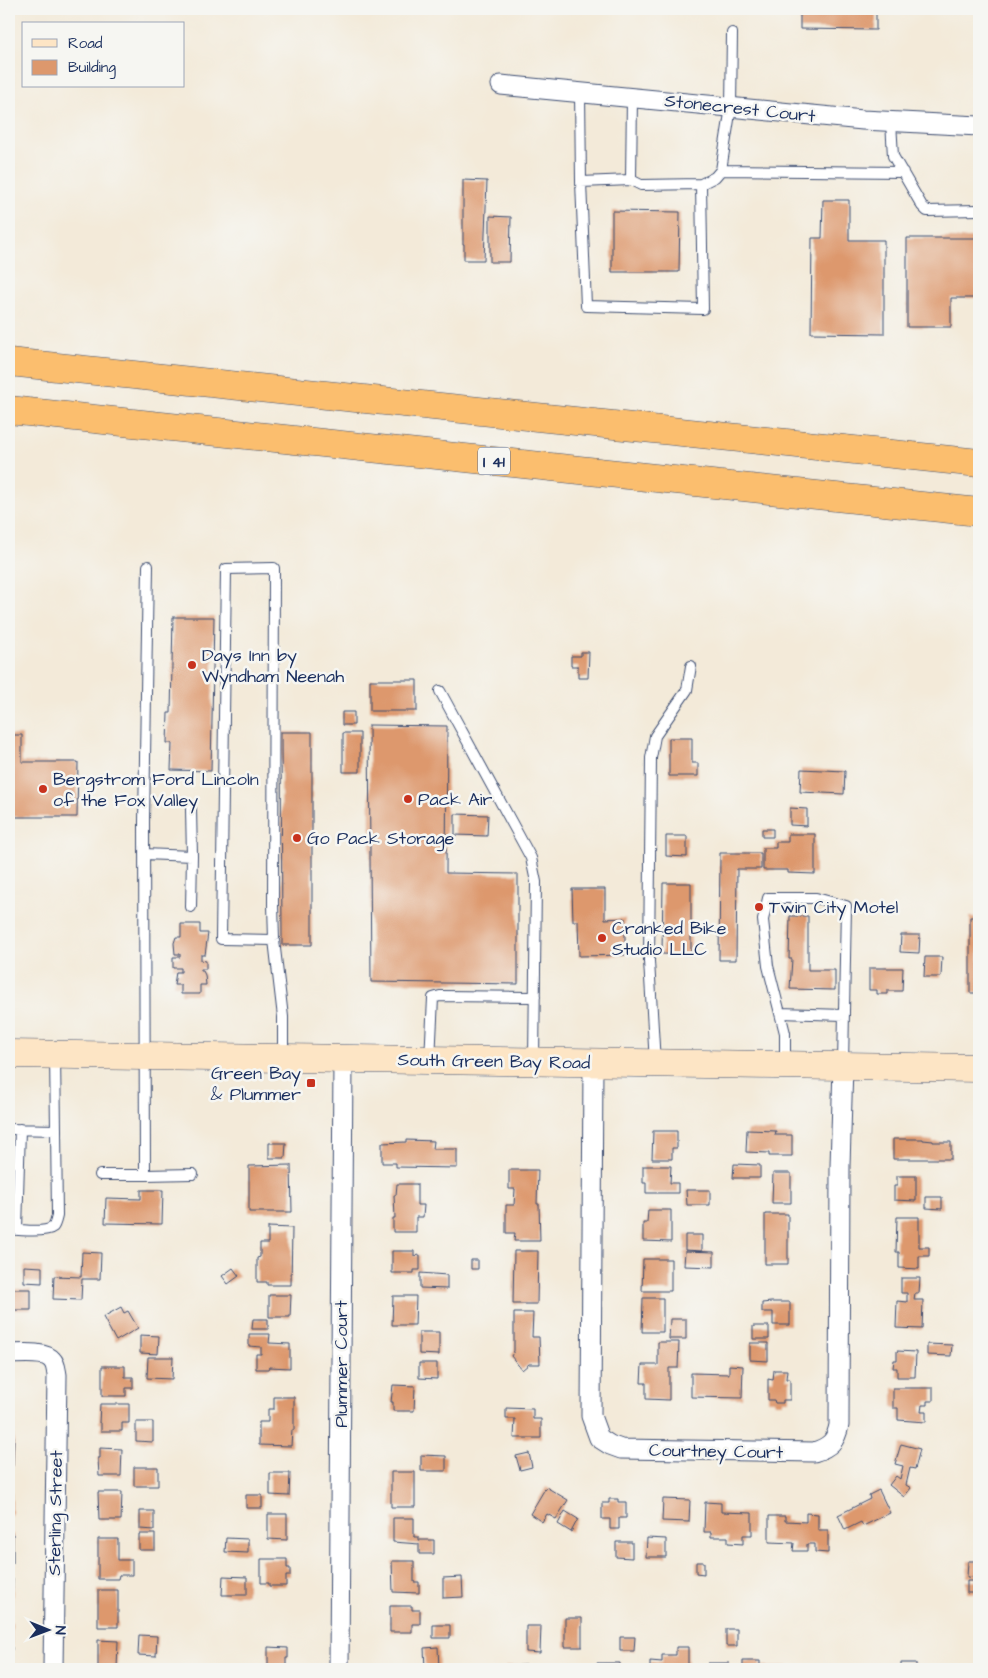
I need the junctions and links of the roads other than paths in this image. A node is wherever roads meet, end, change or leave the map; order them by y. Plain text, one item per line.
1 (732, 33) dead end
2 (501, 85) dead end
3 (580, 92) junction
4 (632, 97) junction
5 (731, 106) junction
6 (890, 122) junction
7 (979, 126) edge
8 (721, 170) junction
9 (902, 172) junction
10 (631, 180) junction
11 (581, 182) junction
12 (701, 184) junction
13 (979, 210) edge
14 (9, 362) edge
15 (9, 410) edge
16 (979, 463) edge
17 (979, 512) edge
18 (148, 566) dead end
19 (691, 666) dead end
20 (440, 691) dead end
21 (191, 809) dead end
22 (144, 854) junction
23 (192, 856) junction
24 (191, 907) dead end
25 (274, 940) junction
26 (535, 997) junction
27 (780, 1013) junction
28 (844, 1015) junction
29 (9, 1054) edge
30 (55, 1055) junction
31 (145, 1056) junction
32 (283, 1058) junction
33 (343, 1059) junction
34 (430, 1060) junction
35 (593, 1061) junction
36 (534, 1062) junction
37 (655, 1064) junction
38 (785, 1066) junction
39 (843, 1066) junction
40 (979, 1068) edge
41 (9, 1129) edge
42 (20, 1129) junction
43 (56, 1130) junction
44 (193, 1174) dead end
45 (100, 1175) dead end
46 (145, 1175) junction
47 (13, 1229) edge
48 (9, 1354) edge
49 (53, 1669) edge
50 (339, 1669) edge

1 - 5 lane
2 - 3 street, Stonecrest Court
3 - 4 street, Stonecrest Court
3 - 11 lane
4 - 5 street, Stonecrest Court
4 - 10 lane
5 - 6 street, Stonecrest Court
5 - 8 lane
6 - 7 street, Stonecrest Court
6 - 9 lane
8 - 9 lane
8 - 12 lane
9 - 13 lane
10 - 11 lane
10 - 12 lane
11 - 12 lane
14 - 16 highway
15 - 17 highway, I 41
18 - 22 lane
19 - 37 lane
20 - 26 lane
21 - 23 lane
22 - 23 lane
22 - 31 lane
23 - 24 lane
25 - 25 lane
25 - 32 lane
26 - 34 lane
26 - 36 lane
27 - 28 lane
27 - 28 lane
27 - 38 lane
28 - 39 lane
29 - 30 main road, South Green Bay Road
30 - 31 main road, South Green Bay Road
30 - 43 lane
31 - 32 main road, South Green Bay Road
31 - 46 lane
32 - 33 main road, South Green Bay Road
33 - 34 main road, South Green Bay Road
33 - 50 street, Plummer Court
34 - 36 main road, South Green Bay Road
35 - 36 main road, South Green Bay Road
35 - 37 main road, South Green Bay Road
35 - 39 street, Courtney Court
37 - 38 main road, South Green Bay Road
38 - 39 main road, South Green Bay Road
39 - 40 main road, South Green Bay Road
41 - 42 lane
42 - 43 lane
42 - 47 lane
43 - 47 lane
44 - 46 lane
45 - 46 lane
48 - 49 street, Sterling Street

